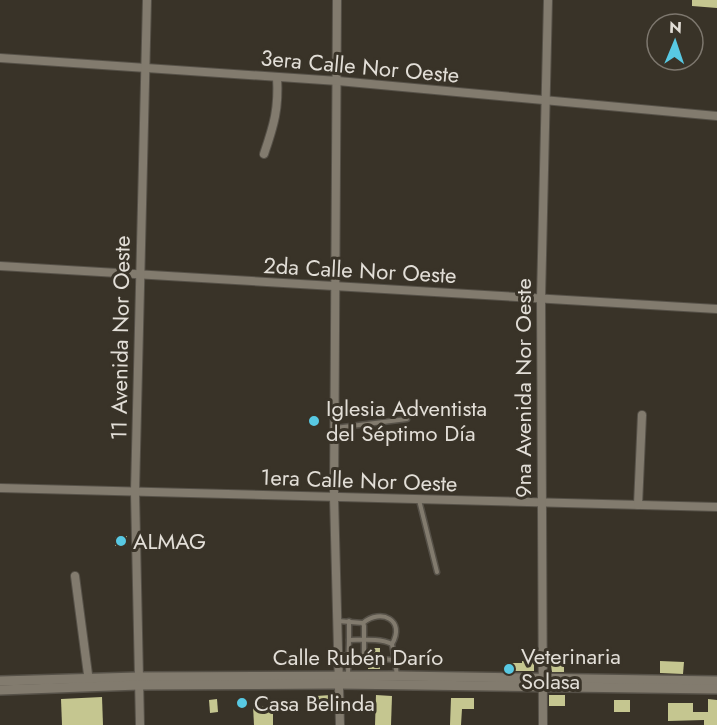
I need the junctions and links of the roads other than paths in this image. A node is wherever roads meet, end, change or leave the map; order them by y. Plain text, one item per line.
1 (147, 0) edge
2 (337, 0) edge
3 (548, 0) edge
4 (0, 58) edge
5 (146, 68) junction
6 (277, 77) junction
7 (338, 81) junction
8 (546, 99) junction
9 (717, 116) edge
10 (264, 154) dead end
11 (0, 266) edge
12 (139, 274) junction
13 (336, 286) junction
14 (541, 298) junction
15 (717, 309) edge
16 (642, 415) dead end
17 (407, 419) dead end
18 (334, 428) junction
19 (0, 488) edge
20 (135, 492) junction
21 (334, 497) junction
22 (419, 500) junction
23 (541, 503) junction
24 (638, 505) junction
25 (717, 507) edge
26 (437, 572) dead end
27 (75, 576) dead end
28 (338, 621) junction
29 (349, 621) junction
30 (363, 623) junction
31 (349, 640) junction
32 (365, 640) junction
33 (392, 644) junction
34 (339, 655) junction
35 (348, 657) junction
36 (380, 659) dead end
37 (394, 660) junction
38 (344, 680) junction
39 (399, 680) junction
40 (0, 681) edge
41 (139, 681) junction
42 (717, 681) edge
43 (89, 682) junction
44 (542, 682) junction
45 (14, 685) junction
46 (677, 685) junction
47 (717, 689) edge
48 (0, 690) edge
49 (140, 725) edge
50 (340, 725) edge
51 (543, 725) edge

1 - 5 street, 11 Avenida Nor Oeste
2 - 7 street
3 - 8 street, 9na Avenida Nor Oeste
4 - 5 street, 3era Calle Nor Oeste
5 - 6 street, 3era Calle Nor Oeste
5 - 12 street, 11 Avenida Nor Oeste
6 - 7 street, 3era Calle Nor Oeste
6 - 10 street
7 - 8 street, 3era Calle Nor Oeste
7 - 13 street
8 - 9 street, 3era Calle Nor Oeste
8 - 14 street, 9na Avenida Nor Oeste
11 - 12 street, 2da Calle Nor Oeste
12 - 13 street, 2da Calle Nor Oeste
12 - 20 street, 11 Avenida Nor Oeste
13 - 14 street, 2da Calle Nor Oeste
13 - 18 street
14 - 15 street, 2da Calle Nor Oeste
14 - 23 street, 9na Avenida Nor Oeste
16 - 24 street
17 - 18 lane
18 - 21 street
19 - 20 street, 1era Calle Nor Oeste
20 - 21 street, 1era Calle Nor Oeste
20 - 41 street, 11 Avenida Nor Oeste
21 - 22 street, 1era Calle Nor Oeste
21 - 28 street
22 - 23 street, 1era Calle Nor Oeste
22 - 26 lane
23 - 24 street, 1era Calle Nor Oeste
23 - 44 street, 9na Avenida Nor Oeste
24 - 25 street, 1era Calle Nor Oeste
27 - 43 street
28 - 29 lane
28 - 34 street
29 - 30 lane
29 - 31 lane
30 - 32 lane
30 - 33 lane
31 - 32 lane
31 - 35 lane
32 - 33 lane
32 - 35 lane
33 - 37 lane
34 - 35 lane
34 - 38 street
35 - 38 lane
36 - 37 lane
37 - 39 lane
38 - 39 street, Calle Rubén Darío
38 - 41 street, Calle Rubén Darío
38 - 50 street
39 - 44 street, Calle Rubén Darío
40 - 45 street, Calle Rubén Darío
41 - 43 street, Calle Rubén Darío
41 - 49 street, 11 Avenida Nor Oeste
42 - 46 street, Calle Rubén Darío
43 - 45 street, Calle Rubén Darío
44 - 46 street, Calle Rubén Darío
44 - 51 street, 9na Avenida Nor Oeste
45 - 48 street, Calle Rubén Darío
46 - 47 street, Calle Rubén Darío

